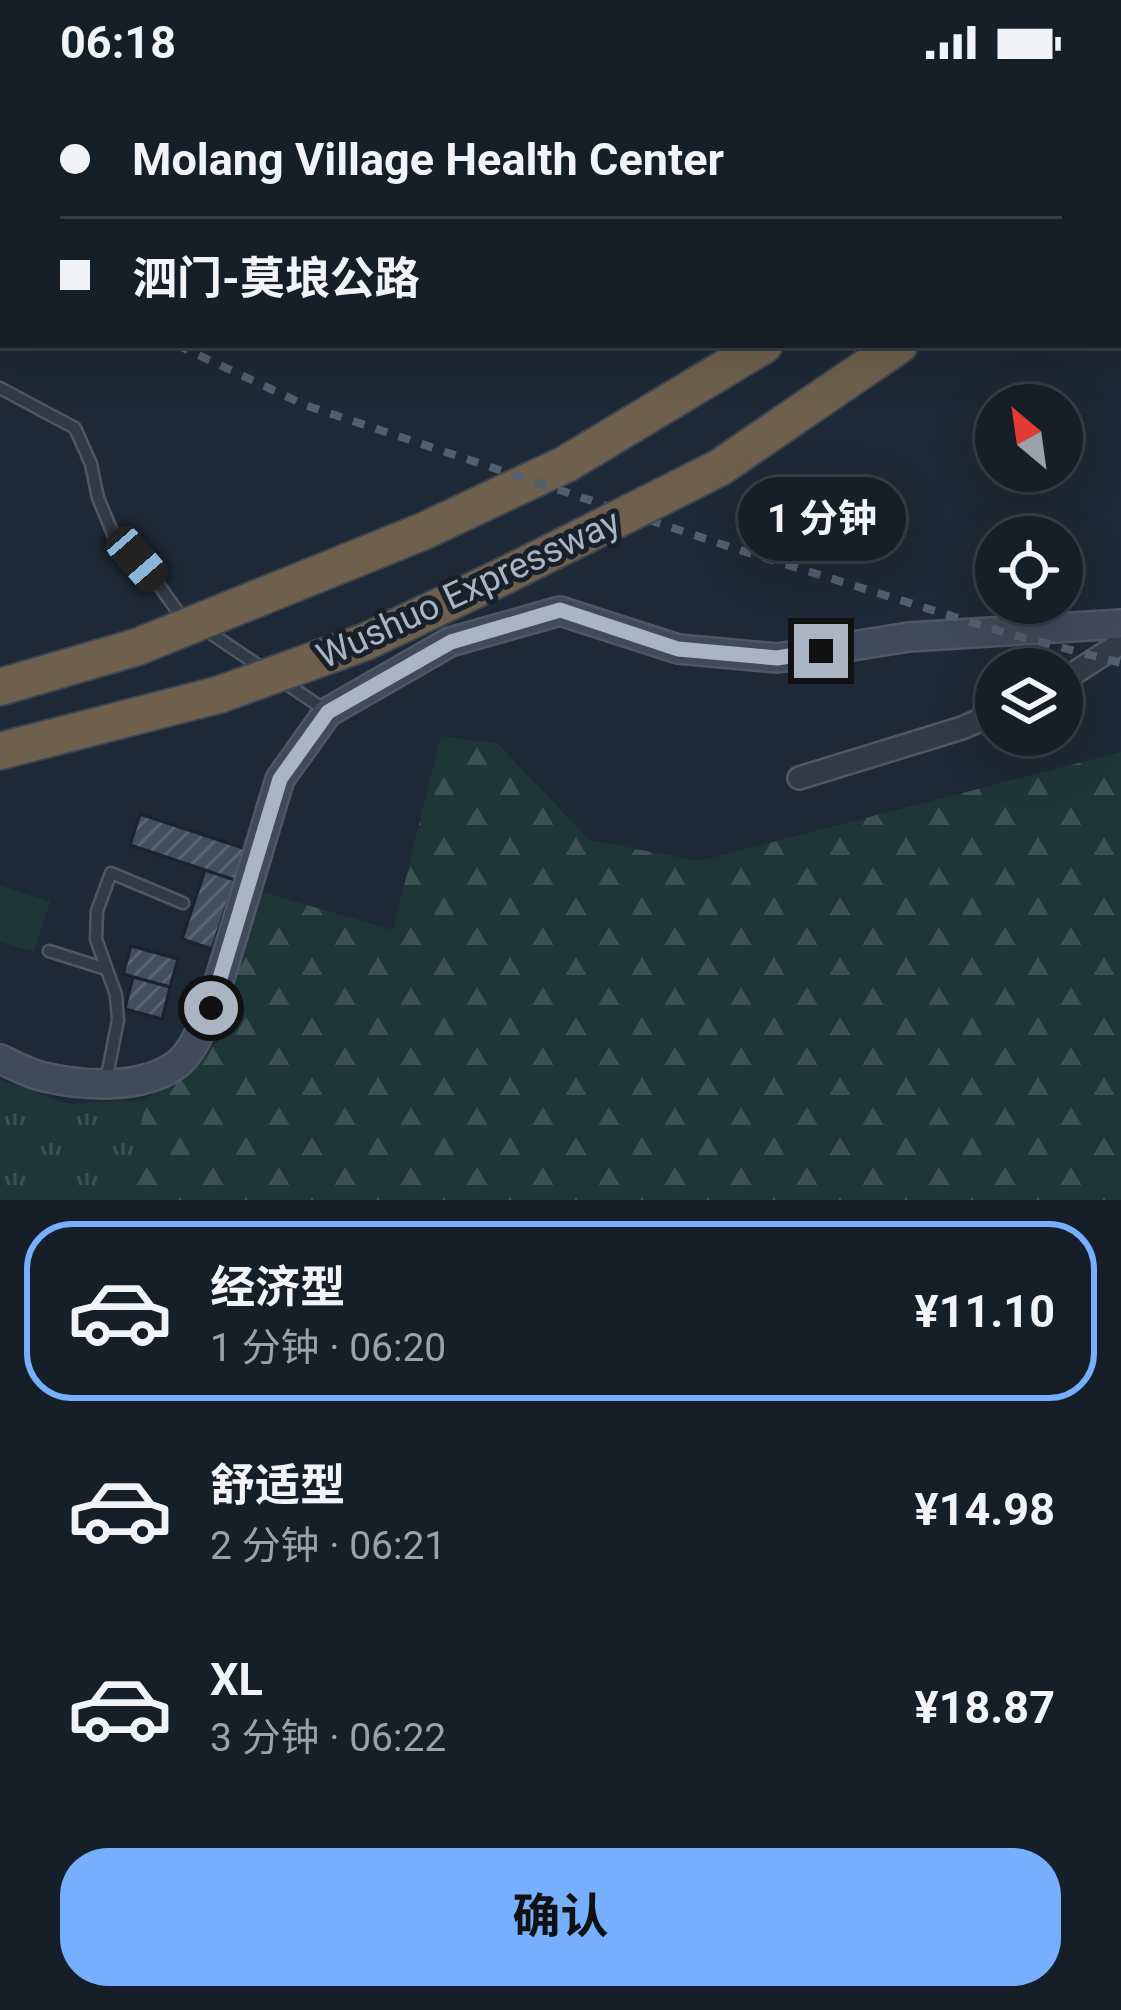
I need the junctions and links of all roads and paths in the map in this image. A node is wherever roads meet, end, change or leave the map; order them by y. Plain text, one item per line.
1 (759, 348) edge
2 (895, 348) edge
3 (0, 388) edge
4 (1121, 624) edge
5 (1121, 643) edge
6 (1083, 667) edge
7 (0, 687) edge
8 (328, 712) junction
9 (975, 722) edge
10 (0, 751) edge
11 (799, 778) dead end
12 (183, 903) dead end
13 (49, 951) dead end
14 (106, 969) junction
15 (0, 1059) edge
16 (106, 1084) junction

1 - 7 highway, Wushuo Expressway, bridge
2 - 10 highway, Wushuo Expressway, bridge
3 - 8 lane
4 - 8 street
5 - 6 street
8 - 16 street
9 - 11 street
12 - 14 lane
13 - 14 lane
14 - 16 lane
15 - 16 street

